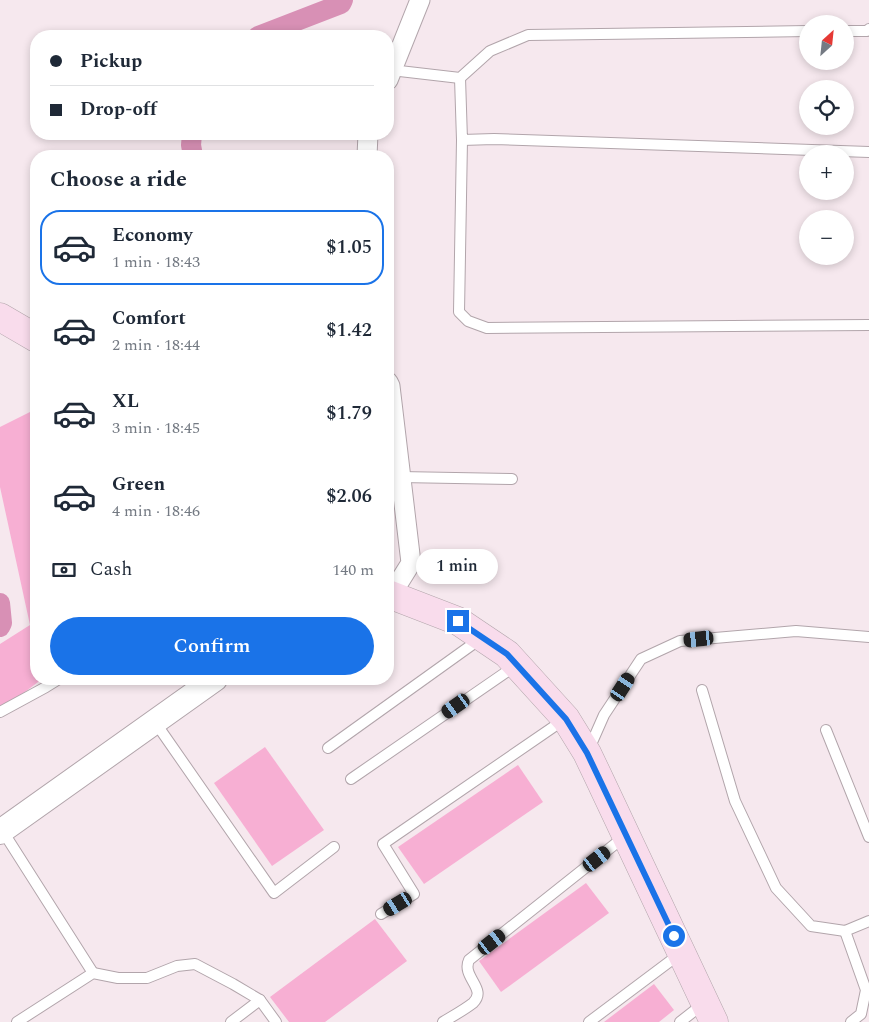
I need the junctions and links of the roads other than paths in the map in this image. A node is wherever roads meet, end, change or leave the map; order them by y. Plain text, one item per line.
1 (420, 0) edge
2 (869, 30) edge
3 (799, 31) edge
4 (854, 31) edge
5 (394, 63) edge
6 (394, 75) edge
7 (460, 78) junction
8 (462, 140) junction
9 (869, 152) edge
10 (0, 317) edge
11 (869, 325) edge
12 (30, 334) edge
13 (394, 422) edge
14 (400, 477) junction
15 (512, 479) dead end
16 (394, 589) edge
17 (394, 597) edge
18 (869, 637) edge
19 (483, 638) junction
20 (517, 665) junction
21 (49, 685) edge
22 (207, 685) edge
23 (702, 690) dead end
24 (0, 712) edge
25 (566, 719) junction
26 (155, 722) junction
27 (826, 730) dead end
28 (328, 748) dead end
29 (587, 753) junction
30 (351, 779) dead end
31 (1, 831) edge
32 (627, 835) junction
33 (869, 837) edge
34 (334, 846) dead end
35 (381, 914) dead end
36 (869, 921) edge
37 (845, 931) junction
38 (682, 952) junction
39 (93, 973) junction
40 (260, 1000) junction
41 (710, 1012) edge
42 (17, 1022) edge
43 (231, 1022) edge
44 (276, 1022) edge
45 (443, 1022) edge
46 (589, 1022) edge
47 (680, 1022) edge
48 (852, 1022) edge

1 - 5 street
2 - 4 lane
3 - 7 lane
6 - 7 lane
7 - 8 lane
8 - 9 lane
8 - 11 lane
10 - 12 main road
13 - 14 street
14 - 15 lane
14 - 16 street
17 - 19 main road
18 - 29 lane
19 - 20 main road
19 - 28 lane
20 - 25 main road
20 - 30 lane
21 - 24 lane
22 - 26 street
23 - 37 lane
25 - 29 main road
25 - 35 lane
26 - 31 street
26 - 34 lane
27 - 33 lane
29 - 32 main road
31 - 39 lane
32 - 38 main road
32 - 45 lane
36 - 37 lane
37 - 48 lane
38 - 41 main road
38 - 46 lane
39 - 40 lane
39 - 42 lane
40 - 43 lane
40 - 44 lane
41 - 47 lane

